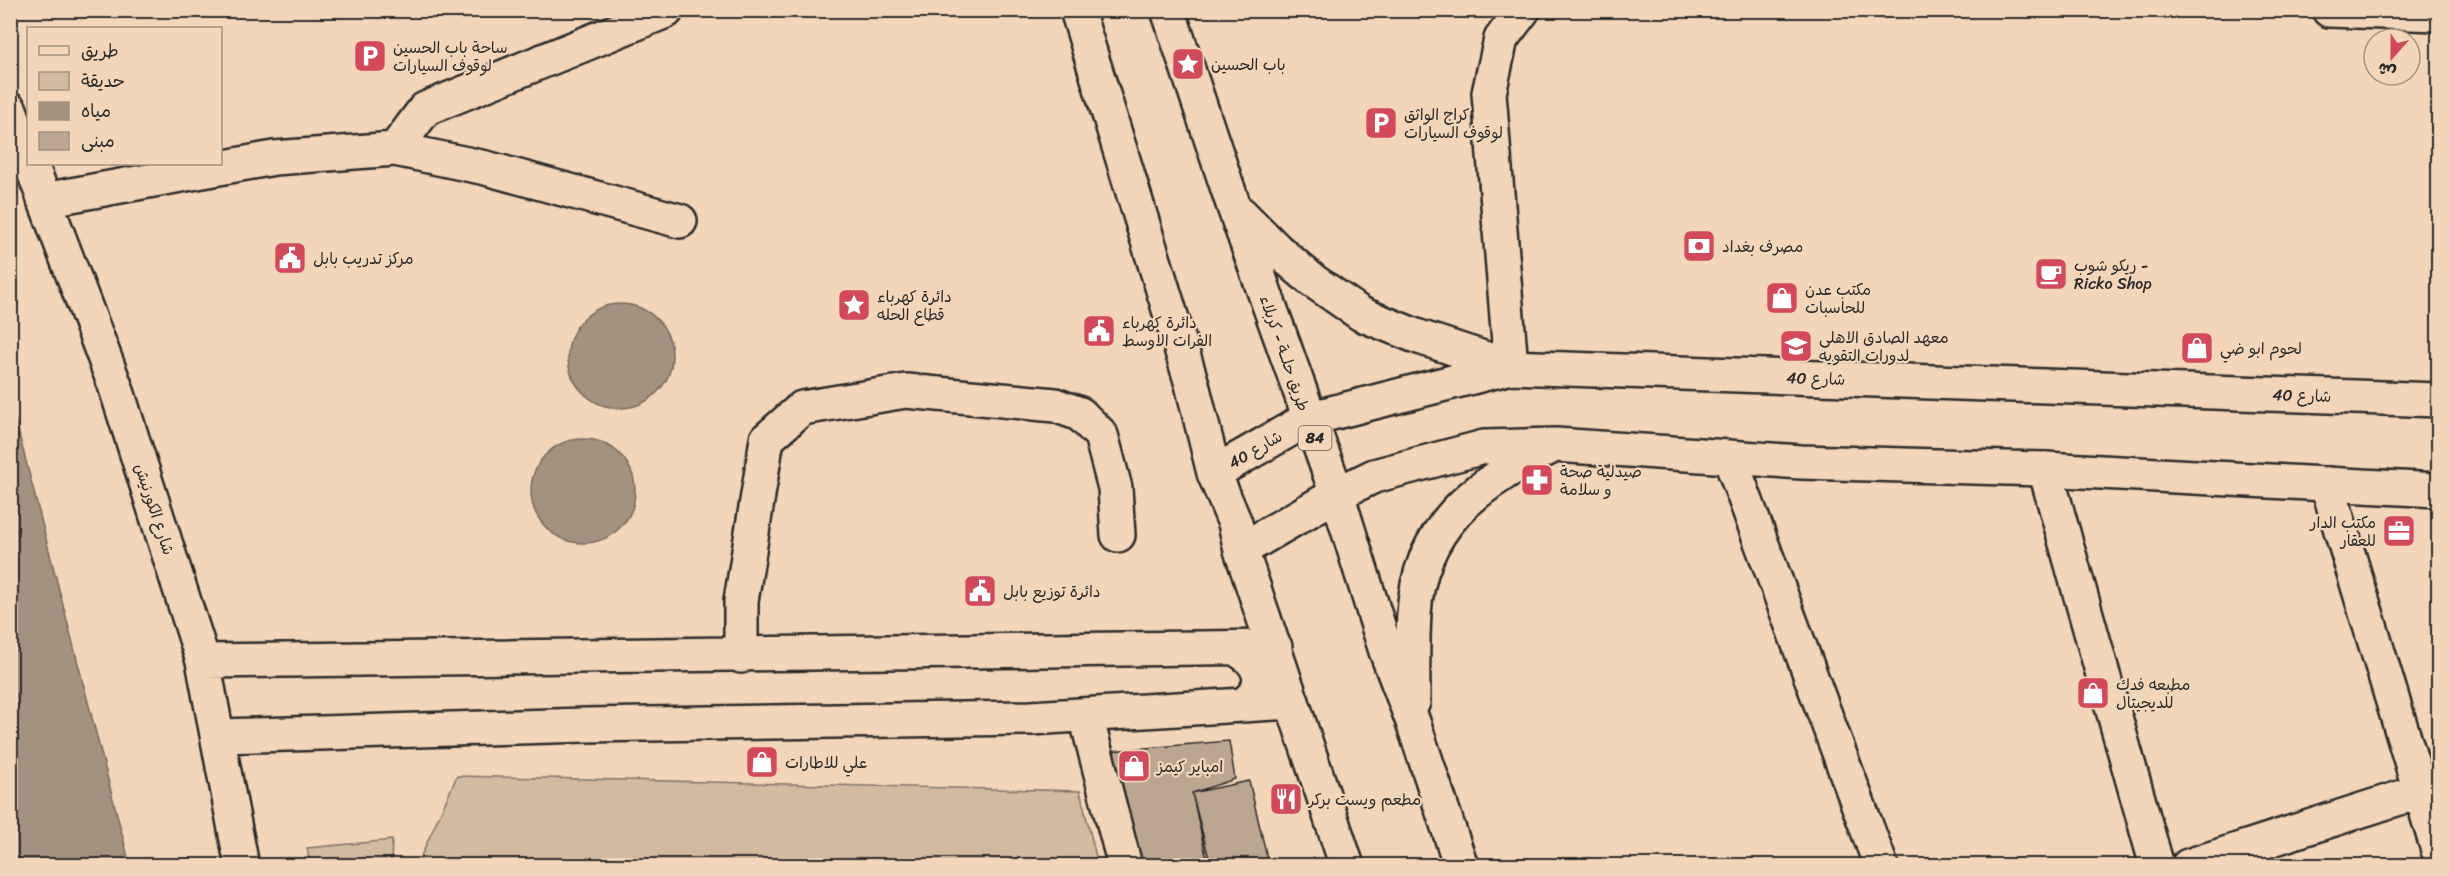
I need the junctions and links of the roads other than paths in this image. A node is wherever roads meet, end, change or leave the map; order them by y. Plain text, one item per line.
1 (1077, 10) edge
2 (1168, 10) edge
3 (1523, 10) edge
4 (2329, 10) edge
5 (666, 11) edge
6 (2403, 12) edge
7 (2439, 14) edge
8 (10, 110) edge
9 (395, 149) junction
10 (27, 155) edge
11 (31, 165) edge
12 (44, 200) junction
13 (1234, 207) junction
14 (680, 221) dead end
15 (1511, 367) junction
16 (2439, 400) edge
17 (1308, 419) junction
18 (1556, 445) junction
19 (1730, 458) junction
20 (2045, 469) junction
21 (1214, 472) junction
22 (2327, 484) junction
23 (2439, 490) edge
24 (1337, 494) junction
25 (1118, 535) dead end
26 (1241, 550) junction
27 (1275, 647) junction
28 (1235, 648) junction
29 (741, 656) junction
30 (203, 661) junction
31 (1292, 702) junction
32 (1243, 705) junction
33 (1086, 716) junction
34 (1413, 722) junction
35 (219, 736) junction
36 (2421, 791) junction
37 (2439, 850) edge
38 (242, 866) edge
39 (1125, 866) edge
40 (1347, 866) edge
41 (1461, 866) edge
42 (1881, 866) edge
43 (2157, 866) edge
44 (2188, 866) edge

1 - 21 street
2 - 13 street, طريق حلــة - كربلاء / 84
3 - 15 street
4 - 6 street
5 - 9 street
6 - 7 street
8 - 10 street
9 - 12 street
9 - 14 street
11 - 12 street, شارع الكورنيش
12 - 30 street, شارع الكورنيش
13 - 15 street
13 - 17 street, طريق حلــة - كربلاء / 84
15 - 16 street, شارع 40
15 - 17 street, شارع 40
17 - 21 street, شارع 40
17 - 24 street, طريق حلــة - كربلاء / 84
18 - 19 street
18 - 24 street
18 - 34 street
19 - 20 street
19 - 42 street
20 - 22 street
20 - 43 street
21 - 26 street
22 - 23 street
22 - 36 street
24 - 26 street
24 - 34 street, طريق حلــة - كربلاء / 84
25 - 29 street
26 - 27 street
27 - 28 street
27 - 31 street
28 - 29 street
28 - 32 street
29 - 30 street
30 - 35 street, شارع الكورنيش
31 - 32 street
31 - 40 street
32 - 33 street
33 - 35 street
33 - 39 street
34 - 41 street, طريق حلــة - كربلاء / 84
35 - 38 street, شارع الكورنيش
36 - 37 street
36 - 44 street

